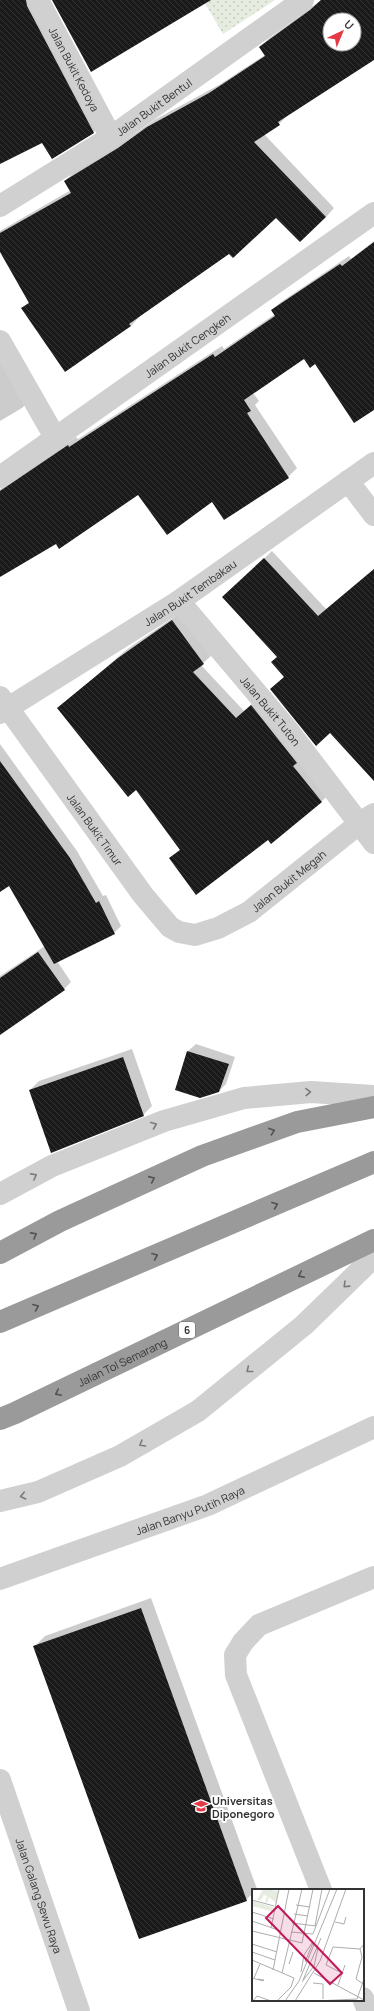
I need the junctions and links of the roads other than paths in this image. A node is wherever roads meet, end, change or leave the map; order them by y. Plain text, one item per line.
1 (38, 0) edge
2 (303, 0) edge
3 (111, 137) junction
4 (0, 206) edge
5 (374, 213) edge
6 (0, 341) edge
7 (56, 439) junction
8 (374, 463) edge
9 (0, 477) edge
10 (348, 481) junction
11 (374, 515) edge
12 (179, 601) junction
13 (2, 706) edge
14 (367, 818) edge
15 (374, 843) edge
16 (195, 935) joint
17 (374, 1096) edge
18 (374, 1107) edge
19 (374, 1162) edge
20 (0, 1194) edge
21 (374, 1240) edge
22 (0, 1254) edge
23 (374, 1257) edge
24 (0, 1322) edge
25 (0, 1418) edge
26 (374, 1427) edge
27 (0, 1501) edge
28 (374, 1577) edge
29 (0, 1579) edge
30 (0, 1780) edge
31 (321, 1889) edge
32 (364, 2001) edge
33 (79, 2011) edge
34 (368, 2011) edge

1 - 3 street, Jalan Bukit Kedoya
2 - 3 street, Jalan Bukit Bentul
3 - 4 street, Jalan Bukit Bentul
5 - 7 street, Jalan Bukit Cengkeh
6 - 7 street
7 - 9 street, Jalan Bukit Cengkeh
8 - 10 street, Jalan Bukit Tembakau
10 - 11 street
10 - 12 street, Jalan Bukit Tembakau
12 - 13 street, Jalan Bukit Tembakau
12 - 14 street, Jalan Bukit Tuton
13 - 16 street, Jalan Bukit Timur
14 - 15 street, Jalan Bukit Tuton
14 - 16 street, Jalan Bukit Megah
20 -> 17 street
22 -> 18 highway
24 -> 19 highway
21 -> 25 highway, Jalan Tol Semarang / 6
23 -> 27 street
26 - 29 street, Jalan Banyu Putih Raya
28 - 31 street
30 - 33 street, Jalan Galang Sewu Raya
32 - 34 street

